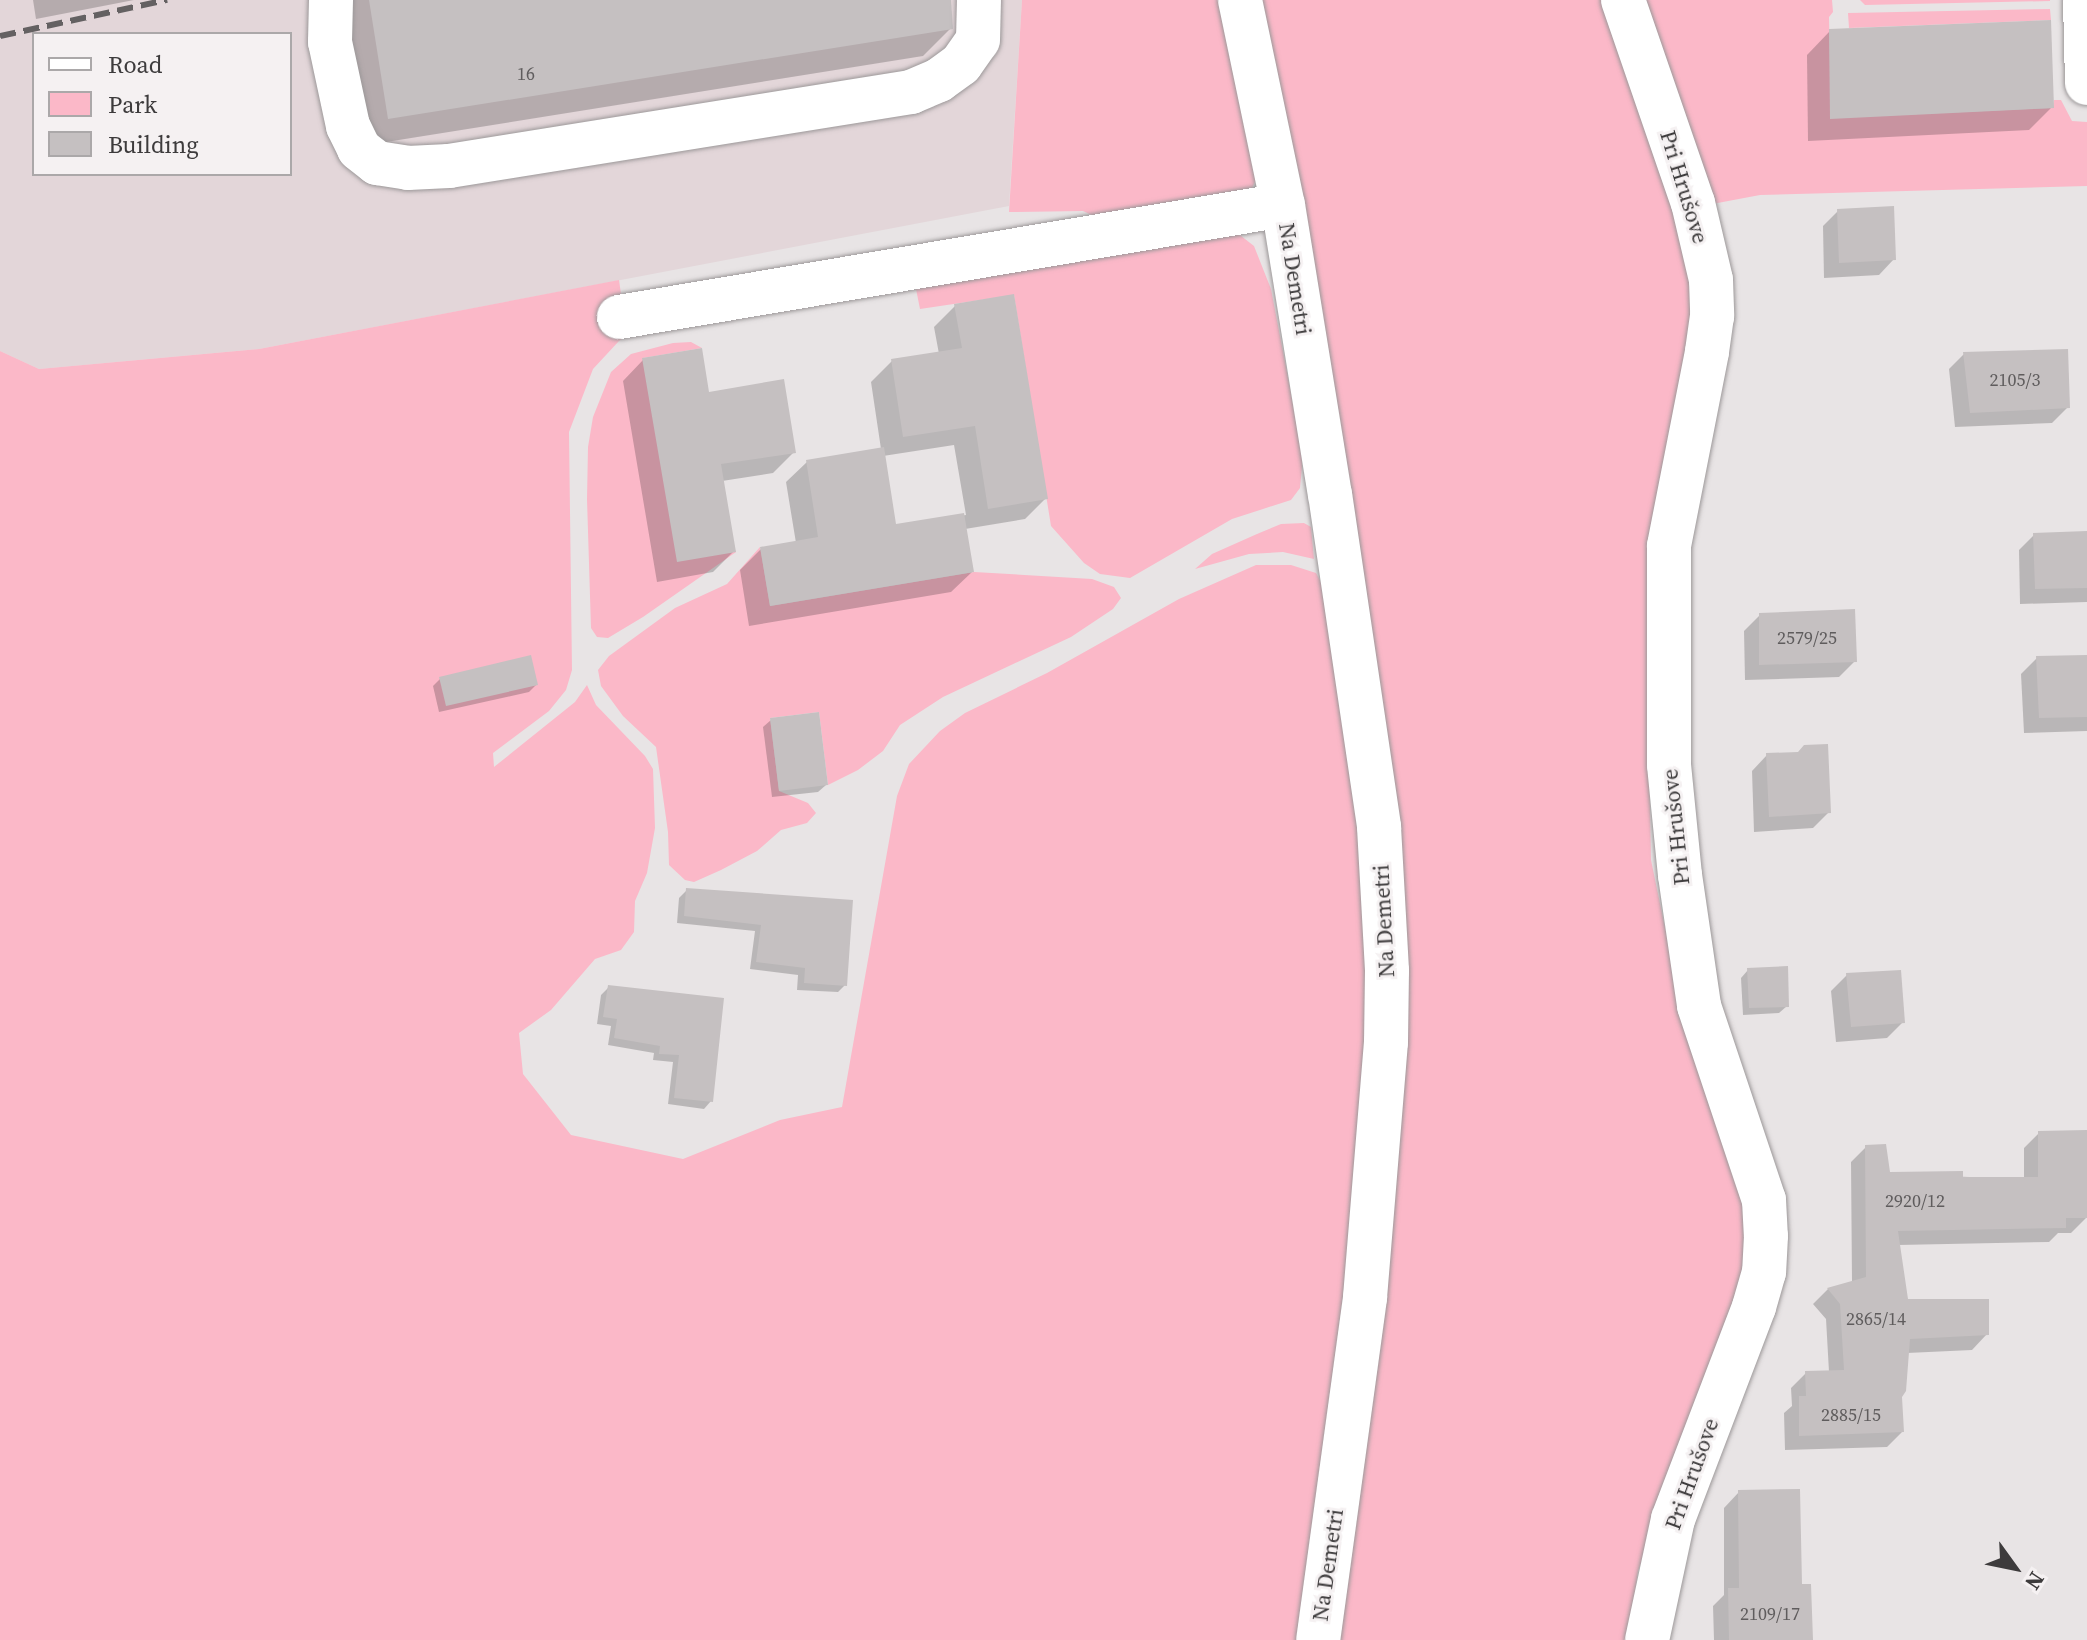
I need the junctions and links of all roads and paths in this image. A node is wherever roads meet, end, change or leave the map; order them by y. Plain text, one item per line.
1 (331, 0) edge
2 (979, 0) edge
3 (1240, 0) edge
4 (1623, 0) edge
5 (2085, 0) edge
6 (2087, 83) edge
7 (1283, 205) junction
8 (619, 317) dead end
9 (1318, 1640) edge
10 (1647, 1640) edge

1 - 2 street
3 - 7 street, Na Demetri
4 - 10 street, Pri Hrušove
5 - 6 street
7 - 8 street, Na Demetri
7 - 9 street, Na Demetri

